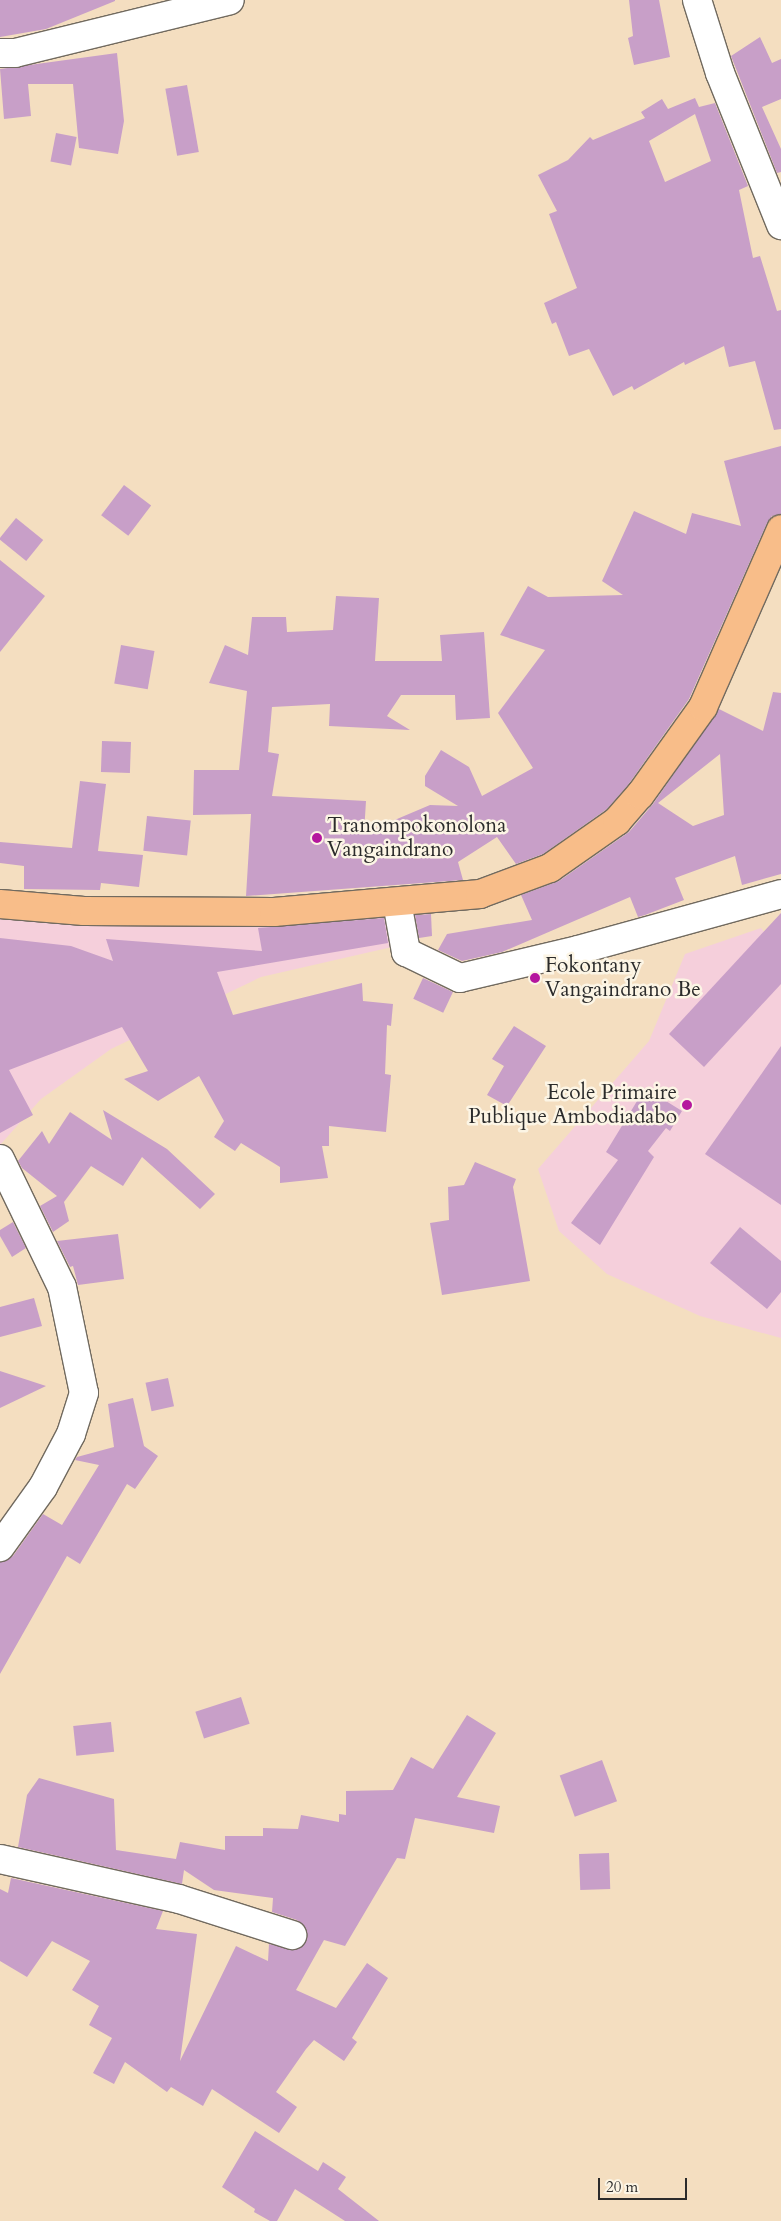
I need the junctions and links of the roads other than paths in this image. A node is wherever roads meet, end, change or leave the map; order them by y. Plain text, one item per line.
1 (230, 0) edge
2 (697, 0) edge
3 (0, 53) edge
4 (781, 226) edge
5 (781, 528) edge
6 (781, 894) edge
7 (397, 902) junction
8 (0, 904) edge
9 (0, 1159) edge
10 (0, 1547) edge
11 (0, 1859) edge
12 (292, 1935) dead end

1 - 3 street
2 - 4 street
5 - 7 main road
6 - 7 street
7 - 8 main road
9 - 10 street
11 - 12 street

